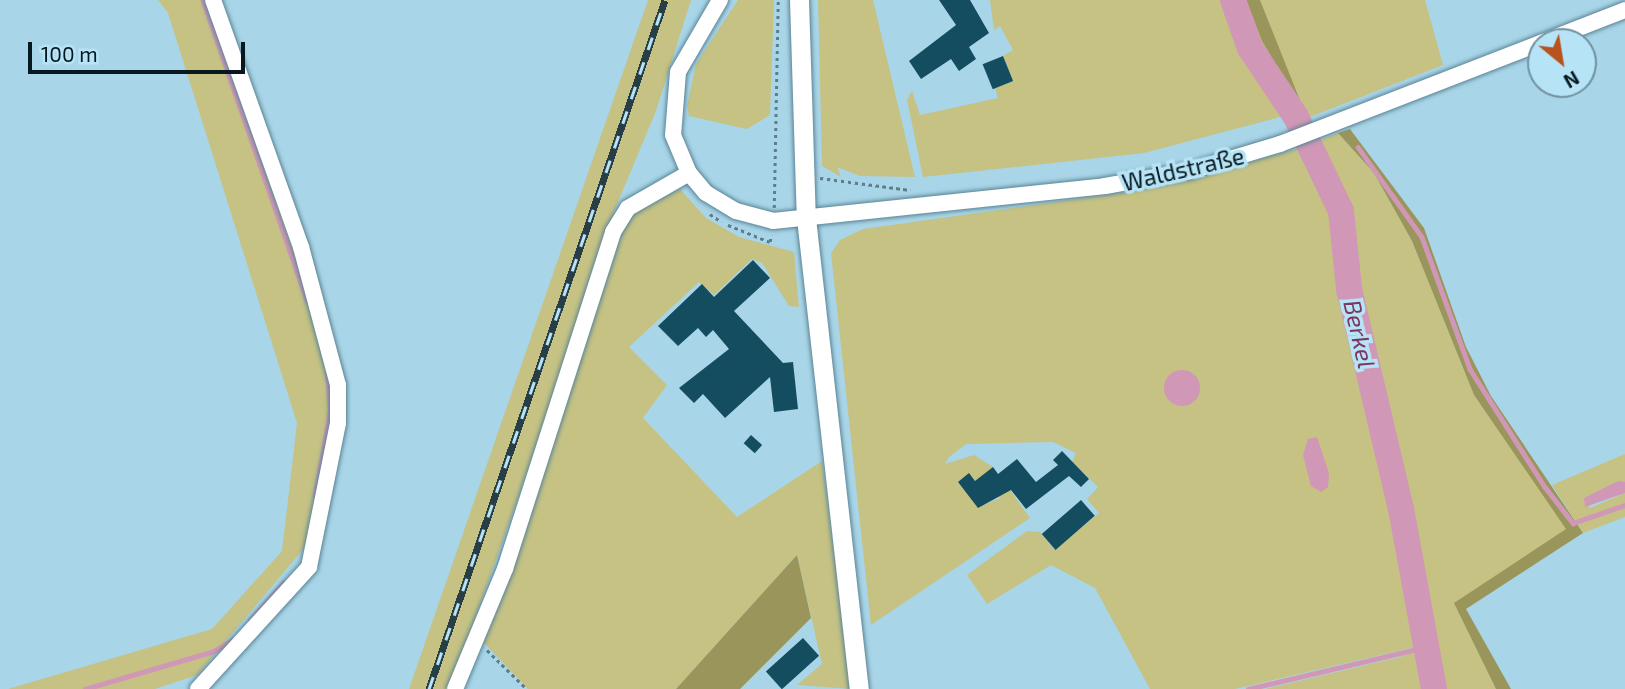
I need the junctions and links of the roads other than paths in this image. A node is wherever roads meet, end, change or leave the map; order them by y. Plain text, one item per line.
1 (213, 0) edge
2 (720, 0) edge
3 (799, 0) edge
4 (1625, 10) edge
5 (1578, 28) edge
6 (1527, 48) edge
7 (689, 173) junction
8 (806, 218) junction
9 (198, 689) edge
10 (455, 689) edge
11 (859, 689) edge

1 - 9 street
2 - 7 street
3 - 8 main road
4 - 5 street, Waldstraße
6 - 8 street, Waldstraße
7 - 8 street, Waldstraße
7 - 10 street
8 - 11 main road

